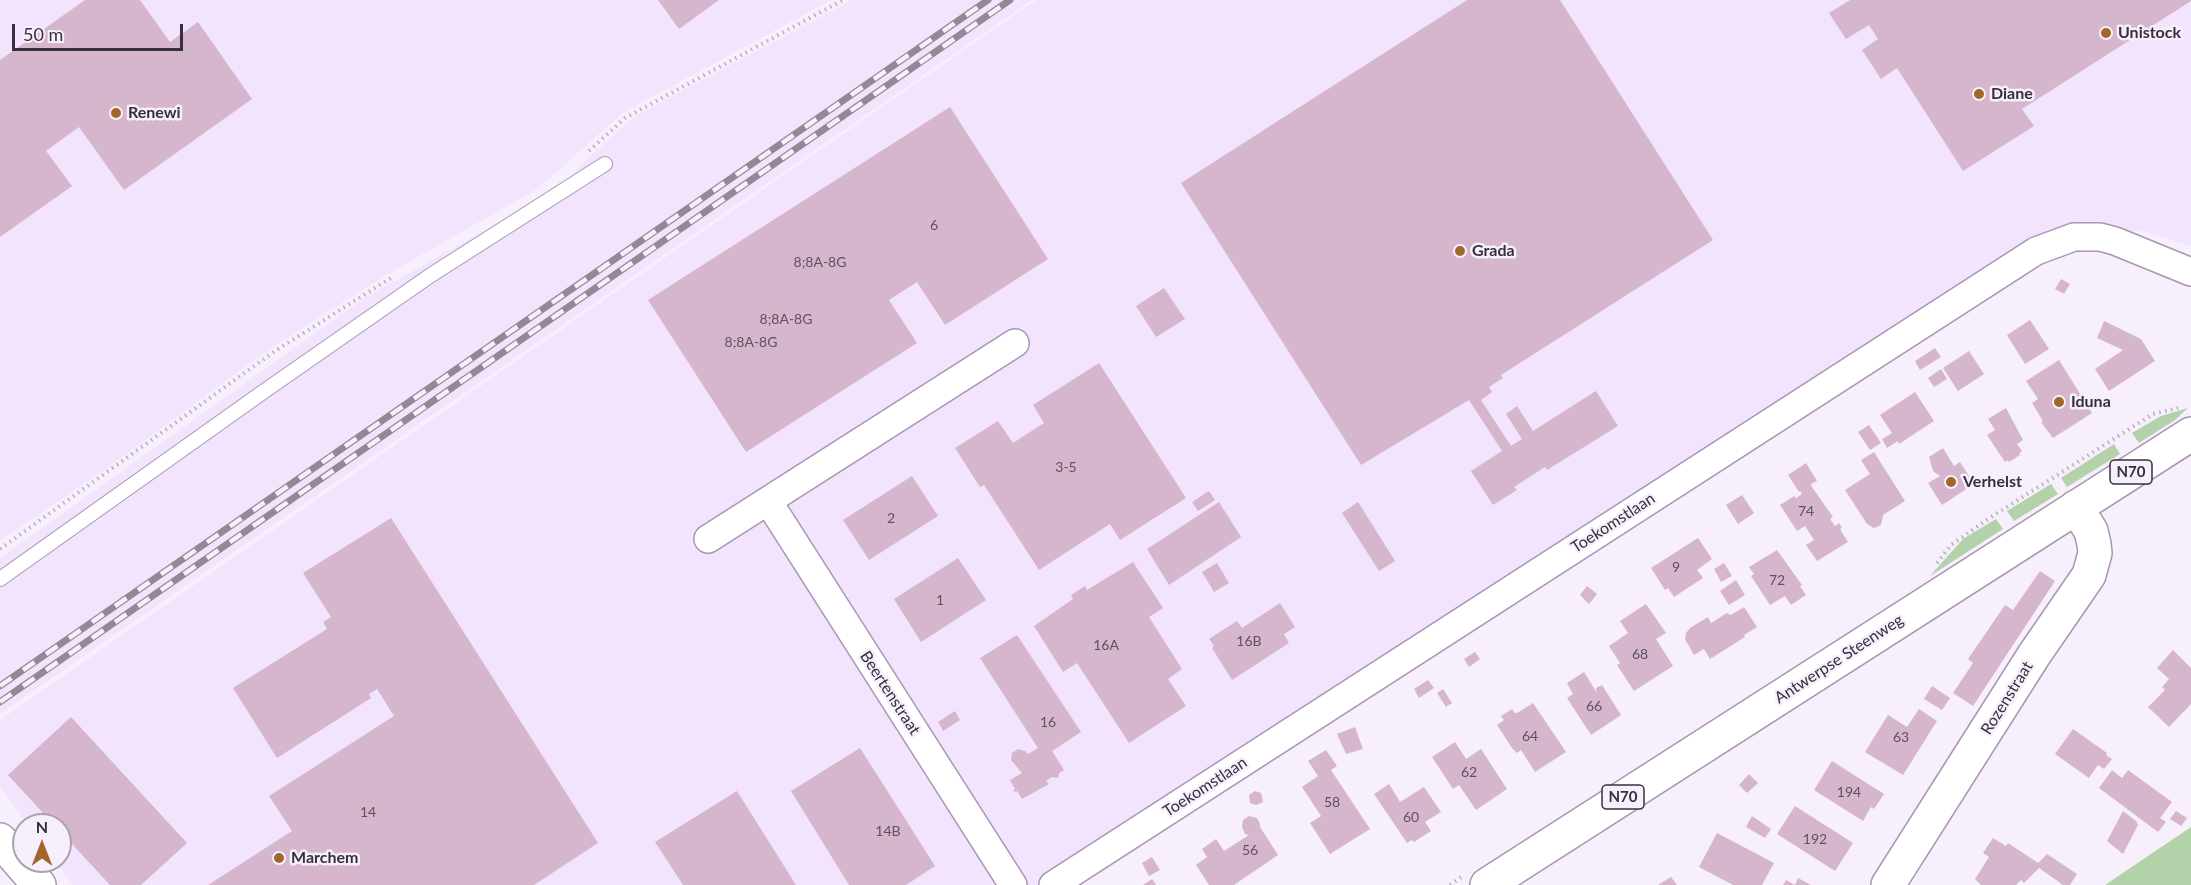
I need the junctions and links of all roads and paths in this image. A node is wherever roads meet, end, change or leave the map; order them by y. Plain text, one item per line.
1 (605, 164) dead end
2 (2191, 272) edge
3 (1015, 344) dead end
4 (2187, 421) edge
5 (768, 501) junction
6 (2076, 507) junction
7 (708, 539) dead end
8 (1951, 545) dead end
9 (0, 579) edge
10 (0, 840) edge
11 (39, 885) edge
12 (1013, 885) edge
13 (1053, 885) edge
14 (1487, 885) edge
15 (1888, 885) edge

1 - 9 lane
2 - 13 street, Toekomstlaan
3 - 5 street
4 - 6 main road, Antwerpse Steenweg / N70
4 - 8 path
5 - 7 street
5 - 12 street, Beertenstraat
6 - 14 main road, Antwerpse Steenweg / N70
6 - 15 main road, Rozenstraat
10 - 11 main road

